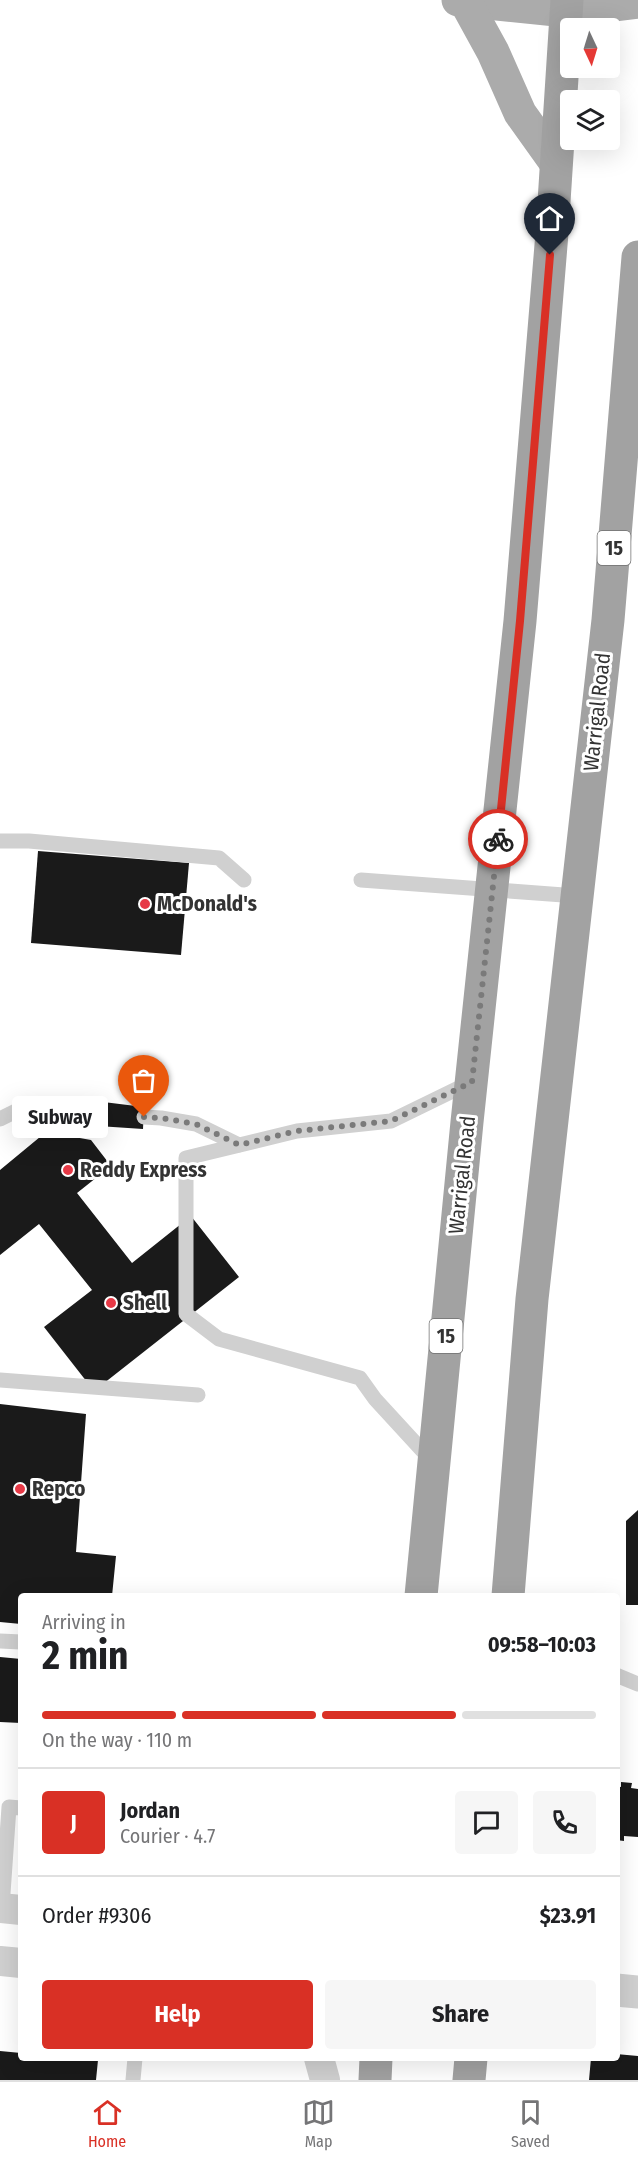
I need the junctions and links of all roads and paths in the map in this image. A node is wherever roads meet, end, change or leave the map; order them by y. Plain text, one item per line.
1 (458, 0) edge
2 (465, 1) edge
3 (638, 2) edge
4 (566, 5) edge
5 (555, 162) junction
6 (638, 257) edge
7 (0, 841) edge
8 (244, 880) dead end
9 (361, 880) dead end
10 (492, 889) junction
11 (577, 896) junction
12 (472, 1082) junction
13 (85, 1113) dead end
14 (144, 1117) dead end
15 (0, 1119) edge
16 (239, 1145) junction
17 (0, 1380) edge
18 (198, 1395) dead end
19 (433, 1462) junction
20 (420, 1593) edge
21 (508, 1593) edge
22 (0, 1641) edge
23 (18, 1642) edge
24 (620, 1677) edge
25 (638, 1684) edge
26 (10, 1807) edge
27 (8, 1909) edge
28 (0, 1961) edge
29 (18, 1963) edge
30 (620, 1990) edge
31 (638, 1992) edge
32 (135, 2061) edge
33 (320, 2061) edge
34 (376, 2061) edge
35 (471, 2061) edge
36 (133, 2080) edge
37 (325, 2080) edge
38 (375, 2080) edge
39 (469, 2080) edge

1 - 2 main road
2 - 4 main road
2 - 5 main road
3 - 4 main road
4 - 5 highway, Warrigal Road / 15
5 - 10 highway, Warrigal Road / 15
6 - 11 highway, Warrigal Road / 15
7 - 8 lane
9 - 10 lane
10 - 11 lane
10 - 12 highway, Warrigal Road / 15
11 - 21 highway, Warrigal Road / 15
12 - 16 lane
12 - 19 highway, Warrigal Road / 15
13 - 15 lane
14 - 16 lane
16 - 19 lane
17 - 18 lane
19 - 20 highway, Warrigal Road / 15
22 - 23 lane
24 - 25 lane
26 - 27 lane
28 - 29 street
30 - 31 street
32 - 36 lane
33 - 37 street
34 - 38 highway
35 - 39 highway

